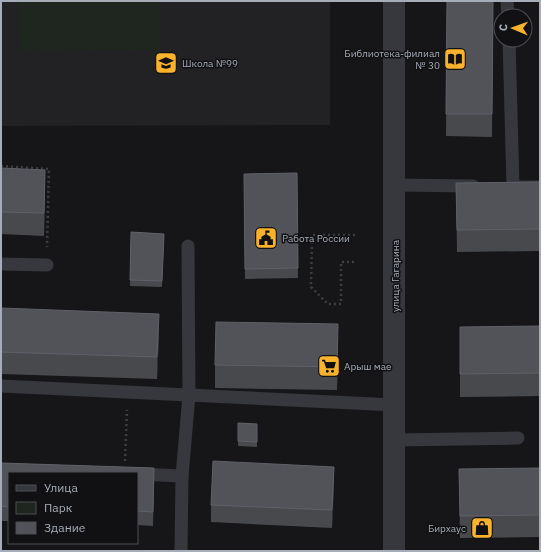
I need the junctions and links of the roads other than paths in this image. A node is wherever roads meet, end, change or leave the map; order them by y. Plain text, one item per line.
1 (394, 1) edge
2 (509, 48) edge
3 (395, 185) junction
4 (513, 187) junction
5 (540, 187) edge
6 (188, 246) dead end
7 (1, 264) edge
8 (47, 265) road end
9 (1, 386) edge
10 (189, 395) junction
11 (395, 405) junction
12 (518, 438) dead end
13 (395, 440) junction
14 (138, 474) edge
15 (182, 476) junction
16 (181, 551) edge
17 (394, 551) edge

1 - 3 street, улица Гагарина
2 - 4 lane
3 - 4 lane
3 - 11 street, улица Гагарина
4 - 5 lane
6 - 10 lane
7 - 8 lane
9 - 10 lane
10 - 11 lane
10 - 15 lane
11 - 13 street, улица Гагарина
12 - 13 lane
13 - 17 street, улица Гагарина
14 - 15 lane
15 - 16 lane

